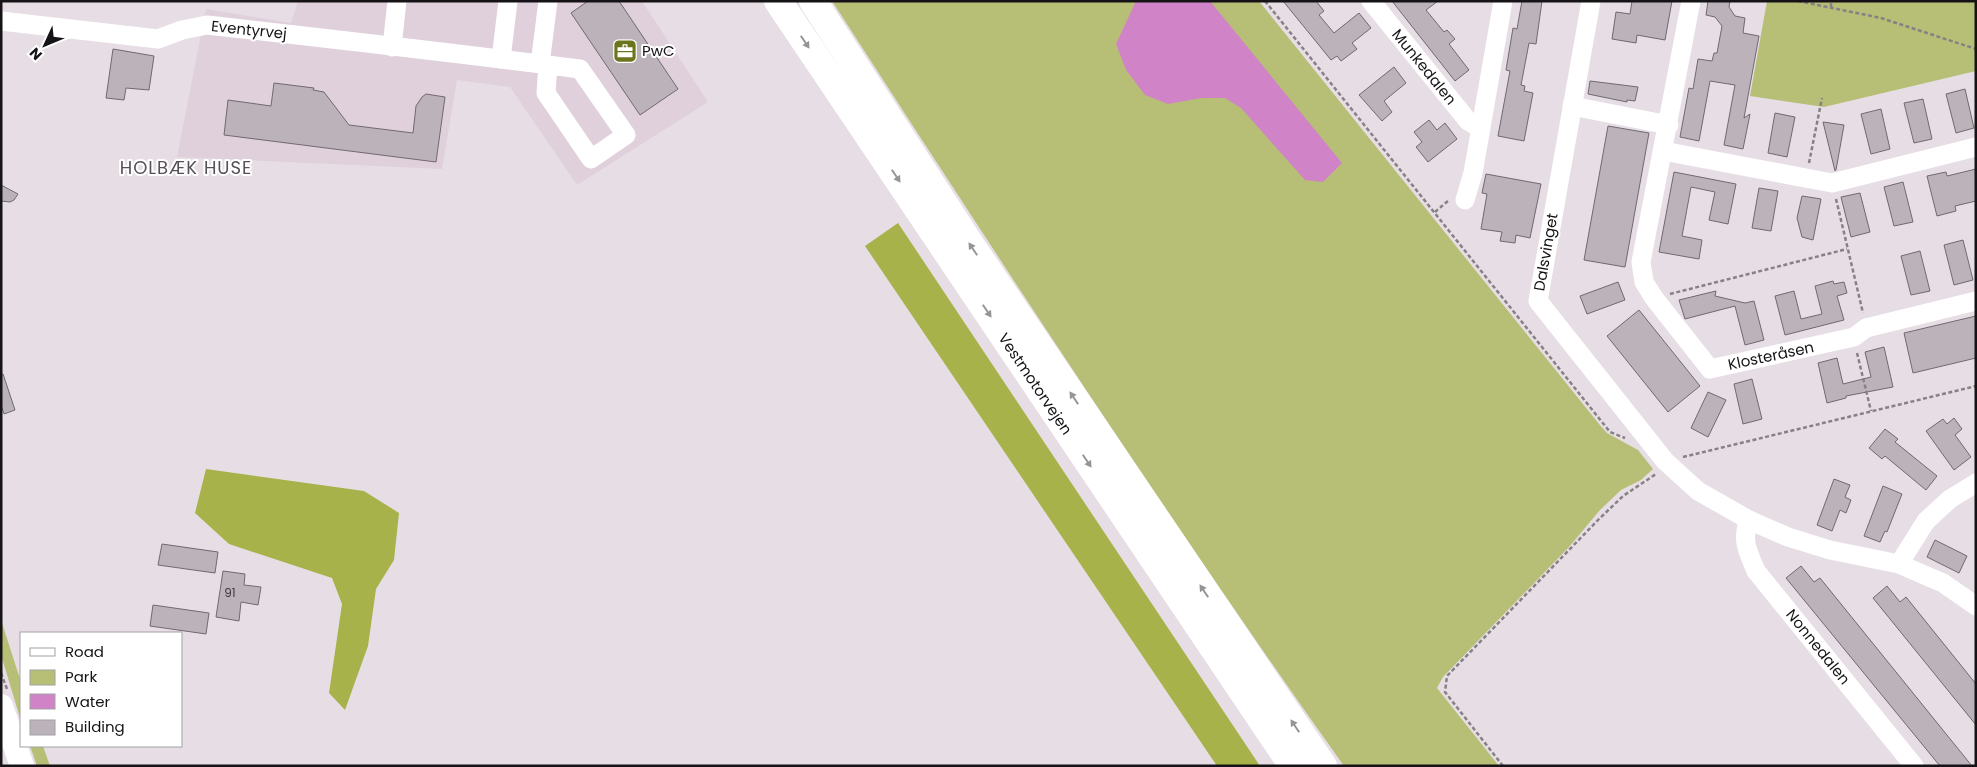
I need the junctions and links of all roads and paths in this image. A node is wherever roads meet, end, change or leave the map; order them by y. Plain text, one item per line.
1 (397, 1) edge
2 (508, 1) edge
3 (548, 1) edge
4 (778, 1) edge
5 (813, 1) edge
6 (1265, 1) edge
7 (1371, 1) edge
8 (1503, 1) edge
9 (1591, 1) edge
10 (1691, 1) edge
11 (1798, 1) edge
12 (1831, 1) edge
13 (1831, 7) junction
14 (1, 21) edge
15 (392, 47) junction
16 (1976, 49) edge
17 (501, 59) junction
18 (544, 65) junction
19 (1822, 98) dead end
20 (1572, 106) junction
21 (1669, 125) junction
22 (1480, 128) junction
23 (1976, 147) edge
24 (1663, 151) junction
25 (1806, 177) junction
26 (1832, 184) junction
27 (1464, 200) dead end
28 (1848, 249) junction
29 (1654, 298) junction
30 (1976, 301) edge
31 (1860, 332) junction
32 (1976, 386) edge
33 (1871, 411) junction
34 (1628, 440) dead end
35 (1662, 466) junction
36 (1976, 483) edge
37 (1749, 520) junction
38 (1899, 564) junction
39 (1976, 606) edge
40 (1, 706) edge
41 (22, 766) edge
42 (1293, 766) edge
43 (1323, 766) edge
44 (1503, 766) edge
45 (1914, 766) edge

1 - 15 street
2 - 17 street
3 - 18 street
4 -> 42 highway, Vestmotorvejen
43 -> 5 highway, Vestmotorvejen
6 - 34 path
7 - 22 street, Munkedalen
8 - 22 street
9 - 20 street, Dalsvinget
10 - 21 street, Klosteråsen
11 - 13 path
12 - 13 path
13 - 16 path
14 - 15 street, Eventyrvej
15 - 17 street, Eventyrvej
17 - 18 street, Eventyrvej
18 - 18 street, Eventyrvej
19 - 25 path
20 - 21 street
20 - 35 street, Dalsvinget
21 - 24 street, Klosteråsen
22 - 27 street
23 - 26 street
24 - 25 street
24 - 29 street, Klosteråsen
25 - 26 street
26 - 28 path
28 - 29 path
28 - 31 path
29 - 31 street, Klosteråsen
30 - 31 street, Klosteråsen
31 - 33 path
32 - 33 path
33 - 35 path
35 - 37 street
35 - 44 path
36 - 38 street
37 - 38 street
37 - 45 street, Nonnedalen
38 - 39 street
40 - 41 main road

